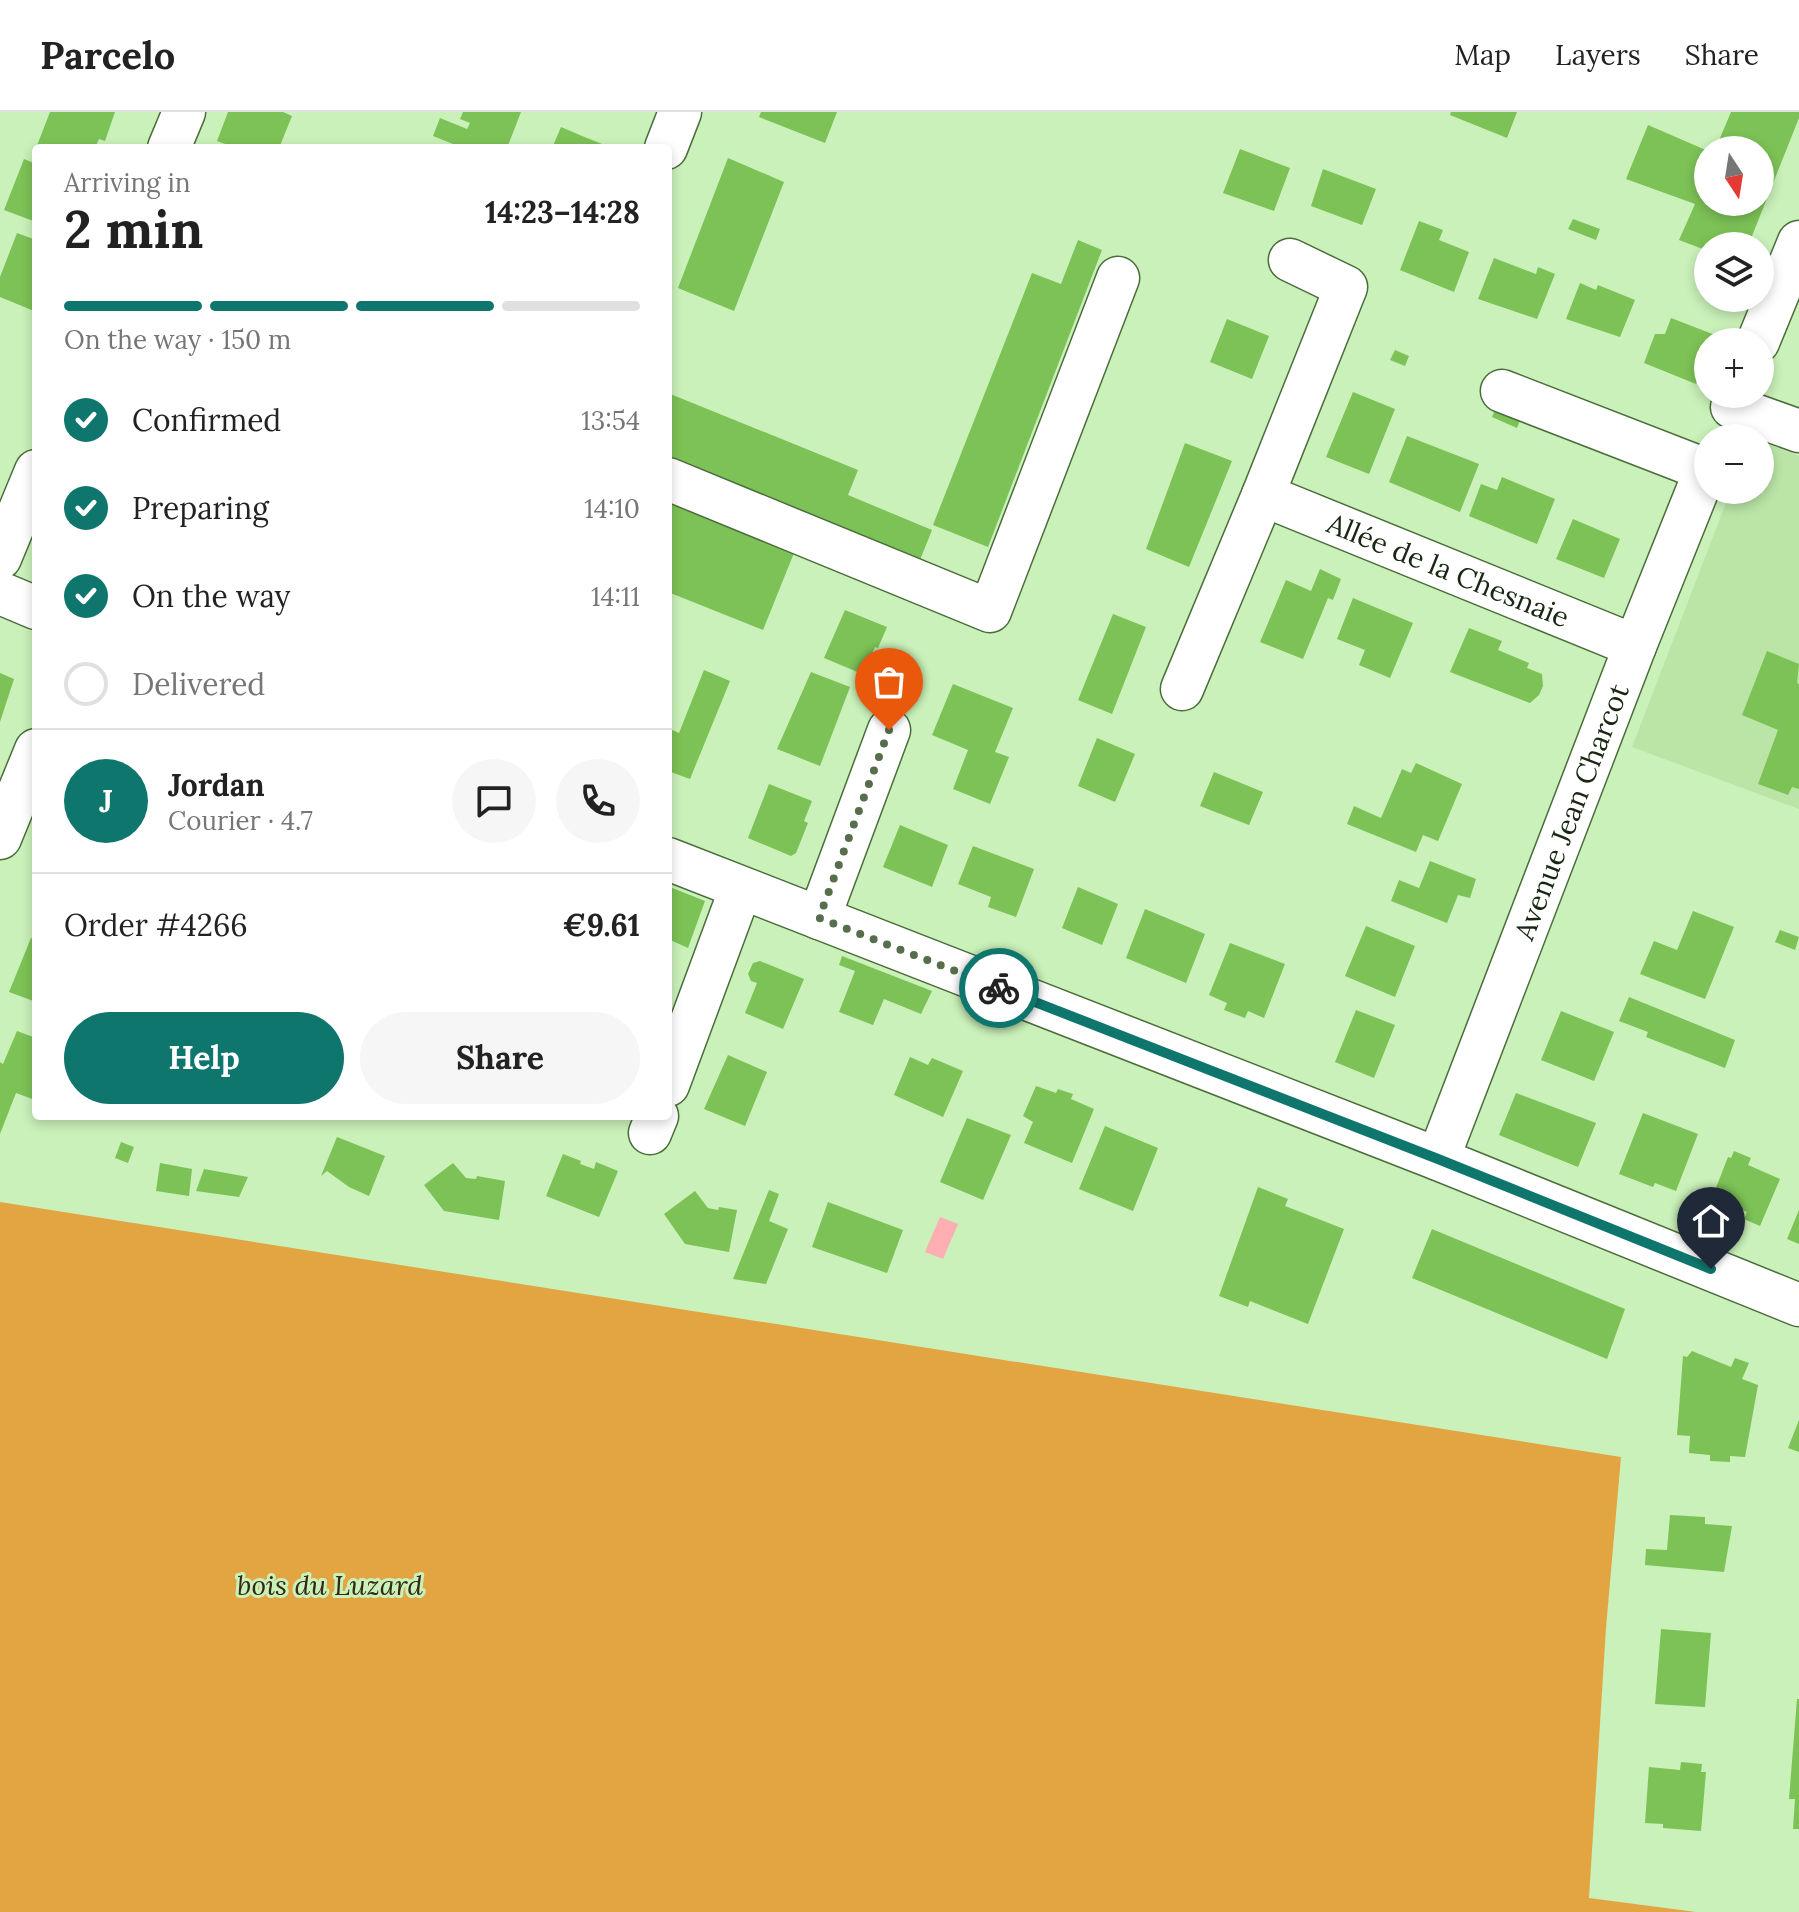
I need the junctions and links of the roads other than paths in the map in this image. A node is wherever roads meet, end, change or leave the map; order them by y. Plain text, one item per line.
1 (184, 112) edge
2 (680, 112) edge
3 (171, 144) edge
4 (668, 144) edge
5 (1799, 242) edge
6 (1290, 260) dead end
7 (1118, 278) dead end
8 (1764, 328) edge
9 (1502, 391) dead end
10 (1694, 430) edge
11 (1799, 431) edge
12 (1774, 432) edge
13 (32, 481) edge
14 (672, 481) edge
15 (1263, 495) junction
16 (1694, 500) edge
17 (0, 558) edge
18 (0, 593) edge
19 (32, 606) edge
20 (1635, 646) junction
21 (1182, 689) dead end
22 (889, 730) dead end
23 (32, 760) edge
24 (0, 838) edge
25 (672, 861) edge
26 (741, 888) junction
27 (819, 918) junction
28 (672, 1074) edge
29 (1438, 1159) junction
30 (1799, 1305) edge

1 - 3 street
2 - 4 street
5 - 8 street
6 - 15 street
7 - 14 street
9 - 10 street
11 - 12 street
13 - 17 street
15 - 20 street, Allée de la Chesnaie
15 - 21 street
16 - 20 street, Avenue Jean Charcot
18 - 19 street
20 - 29 street, Avenue Jean Charcot
22 - 27 street
23 - 24 street
25 - 26 street
26 - 27 street
26 - 28 street
27 - 29 street
29 - 30 street

